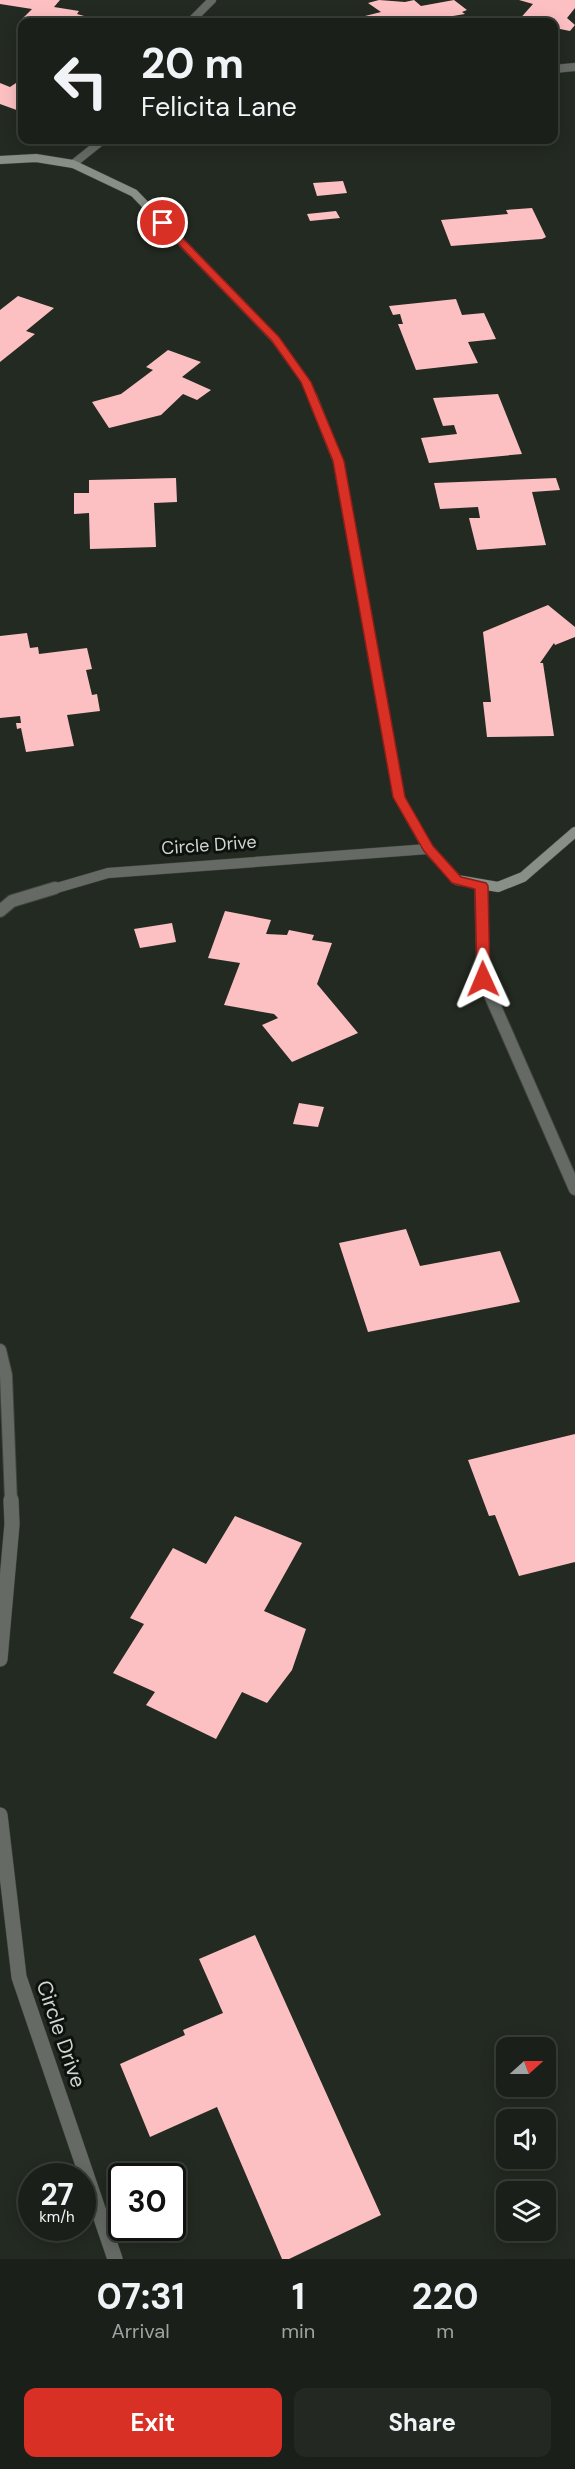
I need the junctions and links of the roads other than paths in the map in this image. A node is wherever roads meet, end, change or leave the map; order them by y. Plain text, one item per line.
1 (212, 0) edge
2 (194, 18) edge
3 (575, 67) edge
4 (558, 69) edge
5 (98, 144) edge
6 (0, 160) edge
7 (73, 164) junction
8 (575, 832) edge
9 (428, 849) junction
10 (482, 886) junction
11 (0, 911) edge
12 (575, 1189) edge
13 (0, 1350) edge
14 (0, 1659) edge
15 (0, 1815) edge
16 (115, 2259) edge

1 - 2 street
3 - 4 street
5 - 7 street
6 - 7 street
7 - 9 street
8 - 10 street
9 - 10 street
9 - 11 street, Circle Drive
10 - 12 street
13 - 14 street
15 - 16 street, Circle Drive

